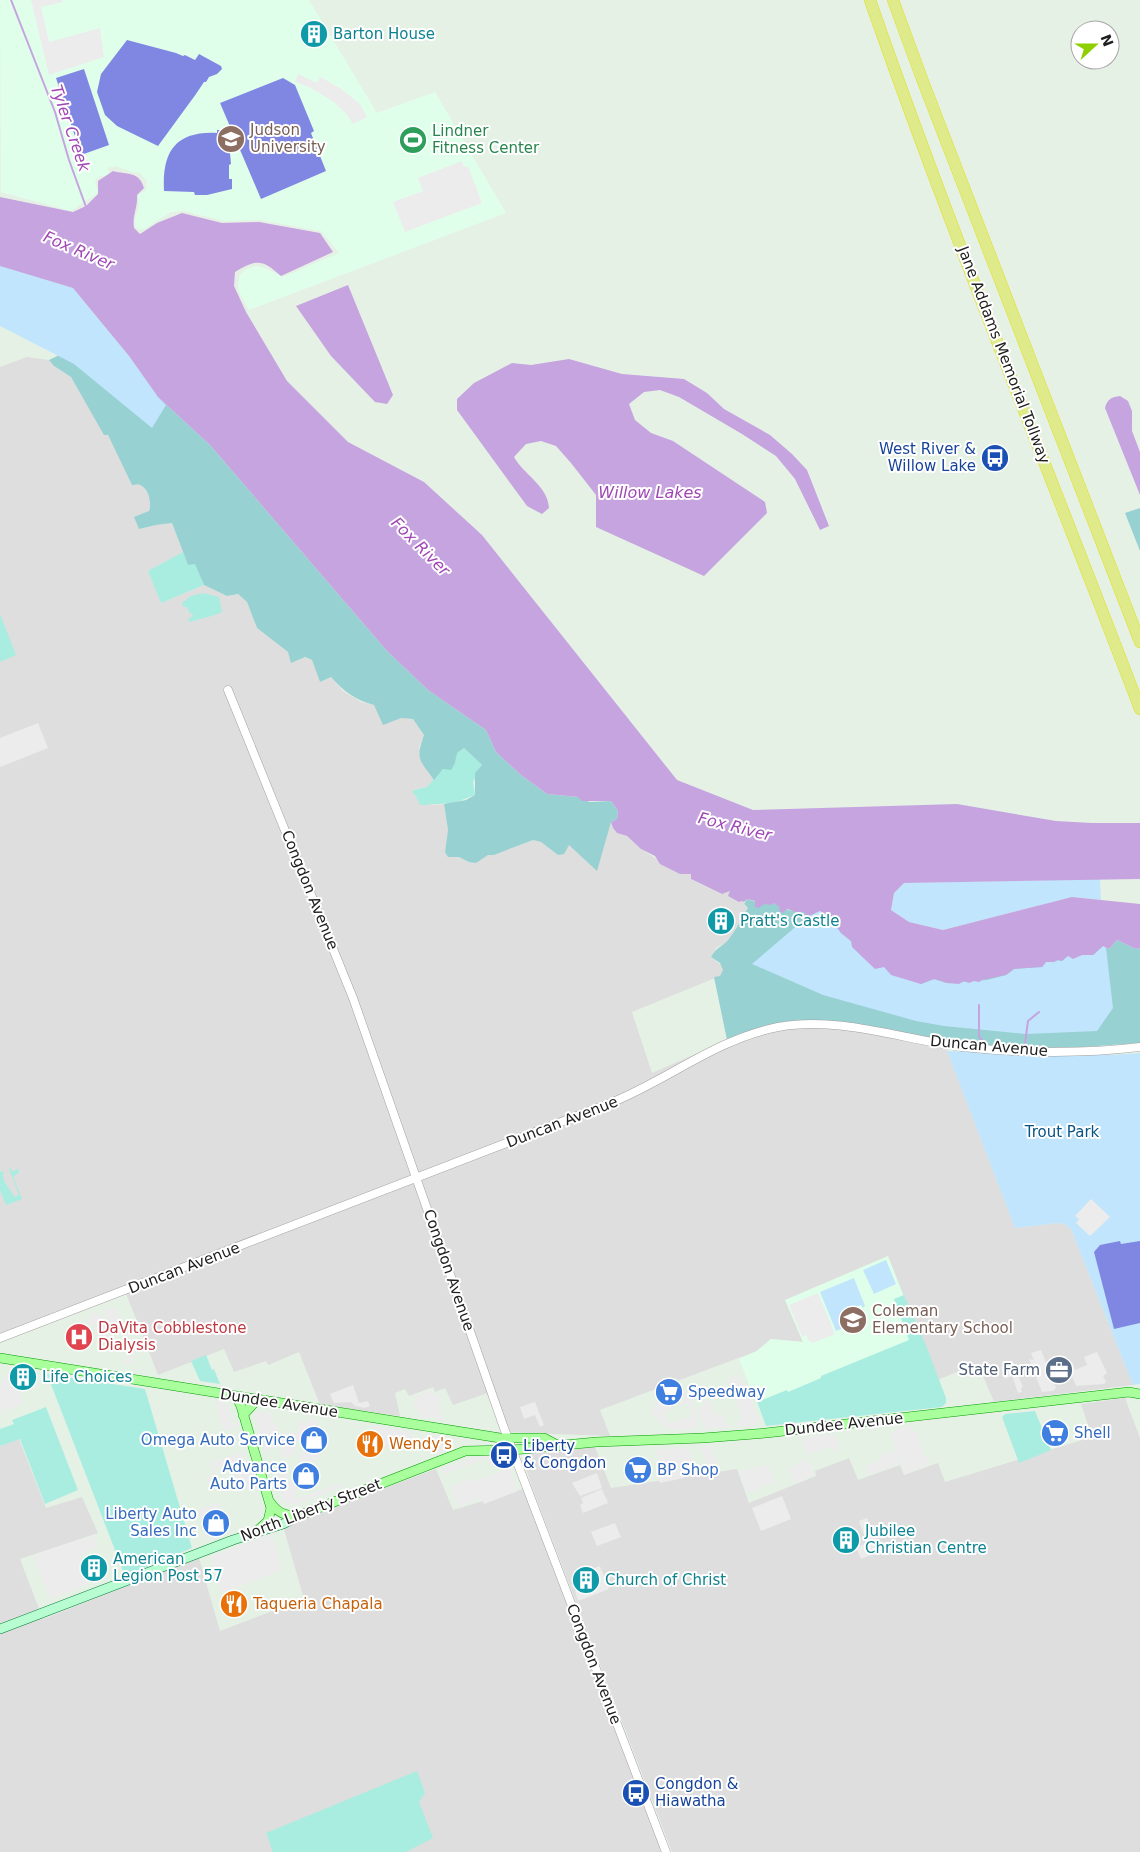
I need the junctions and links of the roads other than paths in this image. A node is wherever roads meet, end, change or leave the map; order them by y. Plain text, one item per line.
1 (863, 0) edge
2 (870, 0) edge
3 (895, 0) edge
4 (902, 92) junction
5 (1140, 642) edge
6 (228, 690) dead end
7 (1140, 708) edge
8 (1140, 1047) edge
9 (416, 1178) junction
10 (0, 1338) edge
11 (0, 1358) edge
12 (1140, 1386) edge
13 (1129, 1392) junction
14 (1140, 1394) edge
15 (236, 1396) junction
16 (258, 1399) junction
17 (243, 1415) junction
18 (508, 1438) junction
19 (554, 1443) junction
20 (513, 1450) junction
21 (464, 1451) junction
22 (270, 1502) junction
23 (303, 1514) junction
24 (256, 1532) junction
25 (0, 1629) edge
26 (666, 1852) edge

1 - 4 highway
2 - 4 highway, Jane Addams Memorial Tollway
3 - 5 highway, Jane Addams Memorial Tollway
4 - 7 highway, Jane Addams Memorial Tollway
6 - 9 street, Congdon Avenue
8 - 9 street, Duncan Avenue
9 - 10 street, Duncan Avenue
9 - 18 street, Congdon Avenue
11 - 15 main road, Dundee Avenue
12 - 13 main road, Dundee Avenue
13 - 14 main road, Dundee Avenue
13 - 19 main road, Dundee Avenue
15 - 16 main road, Dundee Avenue
15 - 17 main road
16 - 17 main road
16 - 18 main road, Dundee Avenue
17 - 22 main road
18 - 19 main road, Dundee Avenue
18 - 20 street, Congdon Avenue
18 - 21 main road
19 - 20 main road, Dundee Avenue
20 - 21 main road, North Liberty Street
20 - 26 street, Congdon Avenue
21 - 23 main road, North Liberty Street
22 - 23 main road
22 - 24 main road
23 - 24 main road, North Liberty Street
24 - 25 main road, North Liberty Street

